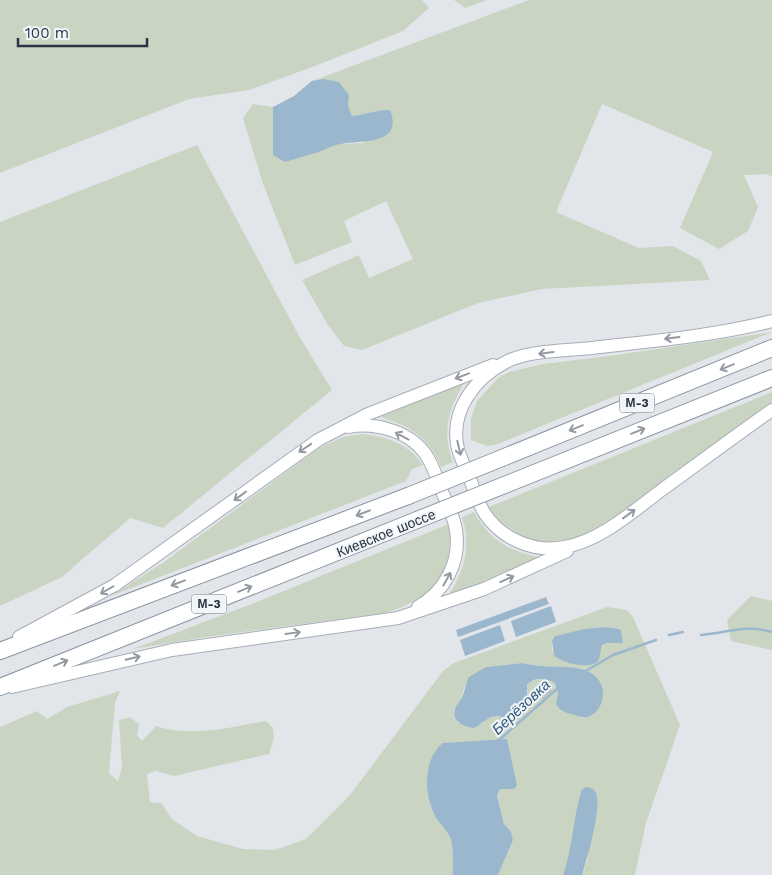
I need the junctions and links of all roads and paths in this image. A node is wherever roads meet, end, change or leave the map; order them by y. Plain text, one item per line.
1 (772, 321) edge
2 (772, 348) edge
3 (508, 361) junction
4 (772, 378) edge
5 (772, 410) edge
6 (332, 431) junction
7 (583, 542) junction
8 (378, 622) junction
9 (0, 647) edge
10 (0, 651) edge
11 (0, 688) edge

1 -> 3 street
2 -> 10 highway, Киевское шоссе / М-3, bridge
3 -> 6 street
3 -> 7 street
11 -> 4 highway, Киевское шоссе / М-3, bridge
7 -> 5 street
8 -> 6 street
6 -> 9 street
8 -> 7 street
11 -> 8 street

